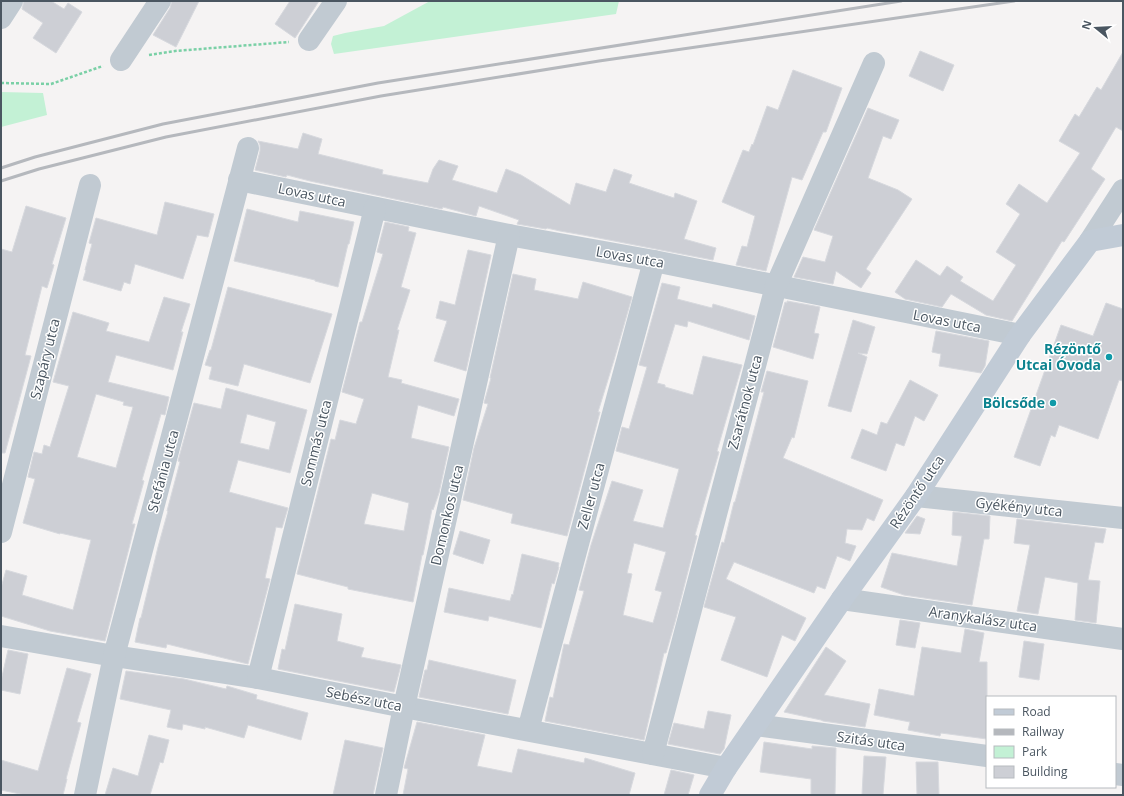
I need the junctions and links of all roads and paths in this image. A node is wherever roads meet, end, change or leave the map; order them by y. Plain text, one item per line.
1 (12, 1) edge
2 (160, 1) edge
3 (336, 1) edge
4 (1, 18) edge
5 (309, 40) joint
6 (122, 60) junction
7 (874, 64) dead end
8 (1, 83) edge
9 (248, 148) dead end
10 (239, 180) junction
11 (90, 185) dead end
12 (1123, 190) edge
13 (375, 208) junction
14 (509, 235) junction
15 (1123, 235) edge
16 (1090, 241) junction
17 (654, 261) junction
18 (776, 286) junction
19 (1020, 335) junction
20 (916, 496) junction
21 (1123, 518) edge
22 (1, 532) edge
23 (842, 599) junction
24 (1, 636) edge
25 (1123, 639) edge
26 (114, 656) junction
27 (258, 678) junction
28 (404, 707) junction
29 (756, 725) junction
30 (528, 730) junction
31 (653, 754) junction
32 (986, 756) edge
33 (726, 768) junction
34 (85, 795) edge
35 (386, 795) edge
36 (710, 795) edge

1 - 4 street
2 - 6 street
3 - 5 street
5 - 6 path
6 - 8 path
7 - 18 street, Zsarátnok utca
9 - 10 street, Stefánia utca
10 - 13 street, Lovas utca
10 - 26 street, Stefánia utca
11 - 22 street, Szapáry utca
12 - 16 street, Rézöntő utca
13 - 14 street, Lovas utca
13 - 27 street, Sommás utca
14 - 17 street, Lovas utca
14 - 28 street, Domonkos utca
15 - 16 main road
16 - 19 main road, Rézöntő utca
17 - 18 street, Lovas utca
17 - 30 street, Zeller utca
18 - 19 street, Lovas utca
18 - 31 street, Zsarátnok utca
19 - 20 main road, Rézöntő utca
20 - 21 street, Gyékény utca
20 - 23 main road, Rézöntő utca
23 - 25 street, Aranykalász utca
23 - 29 main road, Rézöntő utca
24 - 26 street, Sebész utca
26 - 27 street, Sebész utca
26 - 34 street, Stefánia utca
27 - 28 street, Sebész utca
28 - 30 street, Sebész utca
28 - 35 street, Domonkos utca
29 - 32 street, Szitás utca
29 - 33 main road, Rézöntő utca
30 - 31 street, Sebész utca
31 - 33 street, Sebész utca
33 - 36 main road, Rézöntő utca

